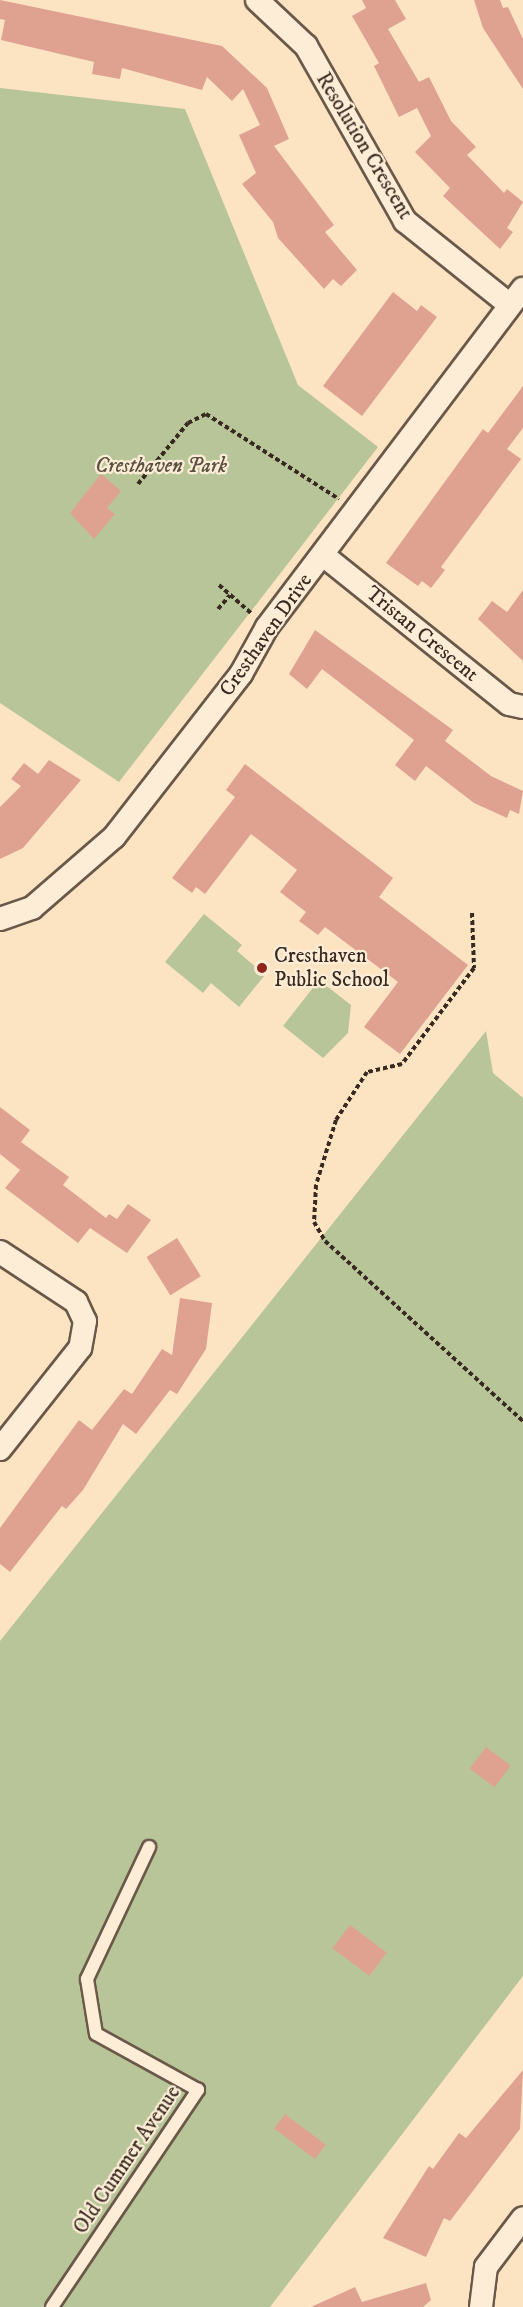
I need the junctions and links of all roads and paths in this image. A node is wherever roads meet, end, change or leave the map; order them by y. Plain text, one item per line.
1 (257, 0) edge
2 (516, 297) edge
3 (138, 484) dead end
4 (357, 511) junction
5 (323, 555) junction
6 (219, 585) dead end
7 (230, 595) junction
8 (218, 609) dead end
9 (267, 627) junction
10 (523, 707) edge
11 (472, 913) dead end
12 (0, 919) edge
13 (0, 1252) edge
14 (523, 1421) edge
15 (0, 1449) edge
16 (149, 1847) dead end
17 (523, 2218) edge
18 (52, 2307) edge
19 (481, 2307) edge

1 - 2 street, Resolution Crescent
2 - 4 street, Cresthaven Drive
3 - 4 path
4 - 5 street, Cresthaven Drive
5 - 9 street, Cresthaven Drive
5 - 10 street, Tristan Crescent
6 - 7 path
7 - 8 path
7 - 9 path
9 - 12 street, Cresthaven Drive
11 - 14 path
13 - 15 street
16 - 18 lane, Old Cummer Avenue
17 - 19 street

